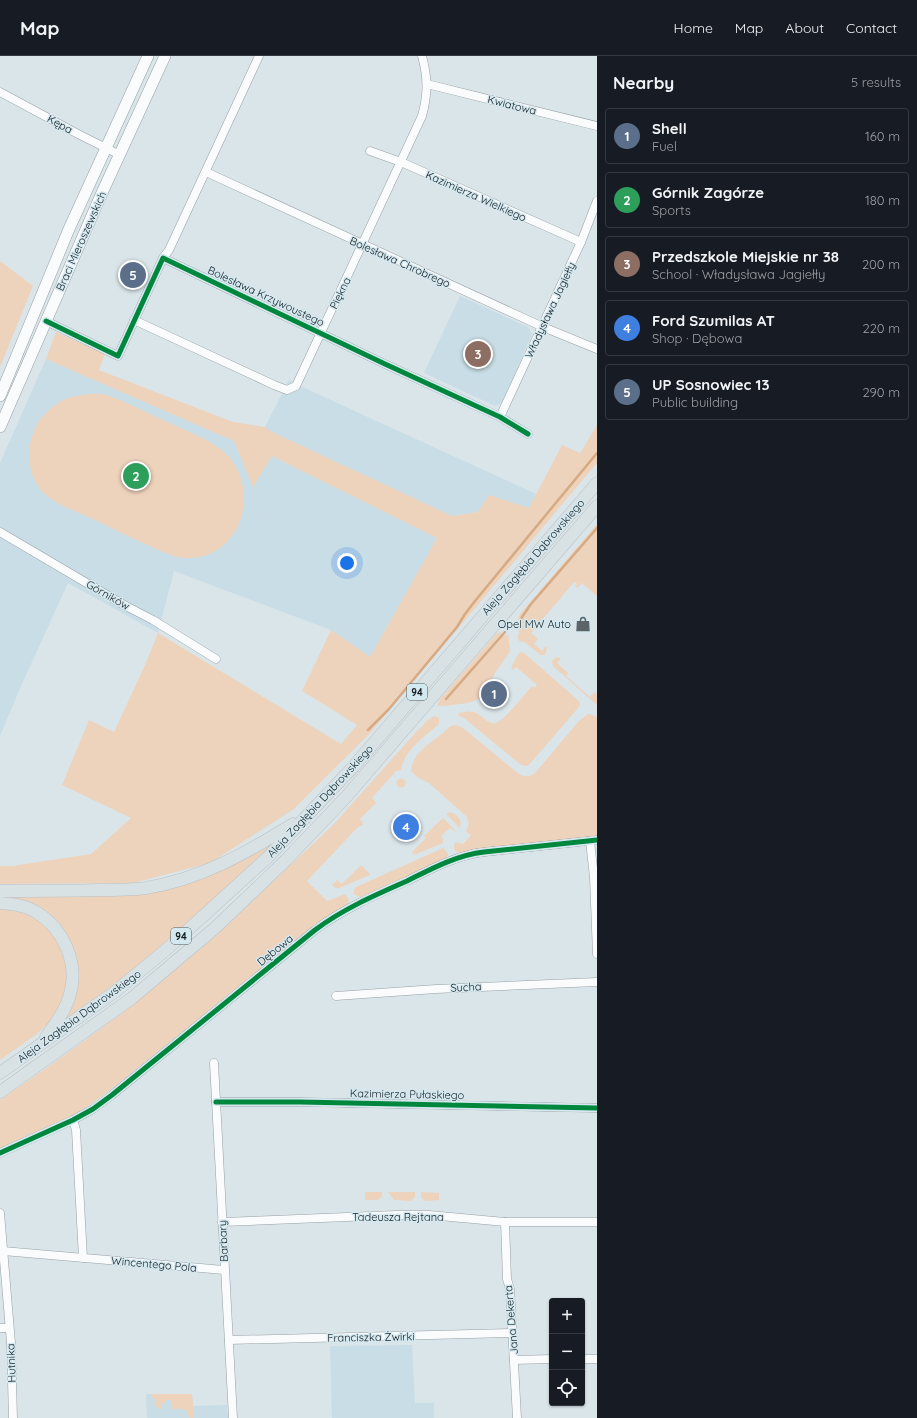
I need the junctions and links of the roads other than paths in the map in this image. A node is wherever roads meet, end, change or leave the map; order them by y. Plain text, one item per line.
1 (148, 56) edge
2 (165, 56) edge
3 (259, 56) edge
4 (422, 56) edge
5 (427, 84) junction
6 (0, 92) edge
7 (597, 126) edge
8 (106, 148) junction
9 (370, 151) dead end
10 (120, 155) junction
11 (401, 162) junction
12 (206, 172) junction
13 (597, 201) edge
14 (581, 242) junction
15 (362, 245) junction
16 (163, 258) junction
17 (134, 320) junction
18 (46, 321) junction
19 (543, 327) junction
20 (320, 333) junction
21 (597, 349) edge
22 (0, 396) edge
23 (500, 417) junction
24 (0, 427) edge
25 (528, 434) dead end
26 (597, 483) edge
27 (597, 506) edge
28 (0, 532) edge
29 (216, 659) dead end
30 (309, 814) junction
31 (593, 841) edge
32 (0, 891) edge
33 (0, 903) edge
34 (597, 954) edge
35 (597, 982) edge
36 (336, 996) dead end
37 (41, 1045) junction
38 (214, 1063) dead end
39 (0, 1073) edge
40 (0, 1092) edge
41 (216, 1102) junction
42 (597, 1108) edge
43 (73, 1120) junction
44 (0, 1153) edge
45 (0, 1213) edge
46 (222, 1222) junction
47 (505, 1222) junction
48 (597, 1222) edge
49 (3, 1251) junction
50 (83, 1258) junction
51 (224, 1270) junction
52 (0, 1328) edge
53 (9, 1328) junction
54 (512, 1333) junction
55 (229, 1340) junction
56 (549, 1359) edge
57 (585, 1359) edge
58 (597, 1359) edge
59 (514, 1360) junction
60 (13, 1418) edge
61 (233, 1418) edge
62 (517, 1418) edge

1 - 8 main road, Braci Mieroszewskich
2 - 10 main road, Braci Mieroszewskich
3 - 12 street
4 - 5 street, Piękna
5 - 7 street, Kwiatowa
5 - 11 street, Piękna
6 - 8 street, Kępa
8 - 10 street, Kępa
8 - 22 main road, Braci Mieroszewskich
9 - 11 street, Kazimierza Wielkiego
10 - 18 main road, Braci Mieroszewskich
11 - 14 street, Kazimierza Wielkiego
11 - 15 street, Piękna
12 - 15 street, Bolesława Chrobrego
12 - 16 street
13 - 14 street, Władysława Jagiełły
14 - 19 street, Władysława Jagiełły
15 - 19 street, Bolesława Chrobrego
15 - 20 street, Piękna
16 - 17 street
16 - 20 street, Bolesława Krzywoustego
17 - 18 street
17 - 20 street, Piękna
18 - 24 main road, Braci Mieroszewskich
19 - 21 street, Bolesława Chrobrego
19 - 23 street, Władysława Jagiełły
20 - 23 street, Bolesława Krzywoustego
23 - 25 street, Bolesława Krzywoustego
26 - 30 main road, Aleja Zagłębia Dąbrowskiego / 94
27 - 40 main road, Aleja Zagłębia Dąbrowskiego / 94
28 - 29 street, Górników
30 - 32 main road
30 - 37 main road, Aleja Zagłębia Dąbrowskiego / 94
31 - 34 street
31 - 43 street, Dębowa
33 - 37 main road
35 - 36 street, Sucha
37 - 39 main road, Aleja Zagłębia Dąbrowskiego / 94
38 - 41 street, Barbary
41 - 42 street, Kazimierza Pułaskiego
41 - 46 street, Barbary
43 - 44 street, Dębowa
43 - 50 street
45 - 49 street, Hutnika
46 - 47 street, Tadeusza Rejtana
46 - 51 street, Barbary
47 - 48 street, Tadeusza Rejtana
47 - 54 street, Jana Dekerta
49 - 50 street, Wincentego Pola
49 - 53 street, Hutnika
50 - 51 street, Wincentego Pola
51 - 55 street, Barbary
52 - 53 street
53 - 60 street, Hutnika
54 - 55 street, Franciszka Żwirki
54 - 59 street, Jana Dekerta
55 - 61 street, Barbary
56 - 59 street
57 - 58 street
59 - 62 street, Jana Dekerta

